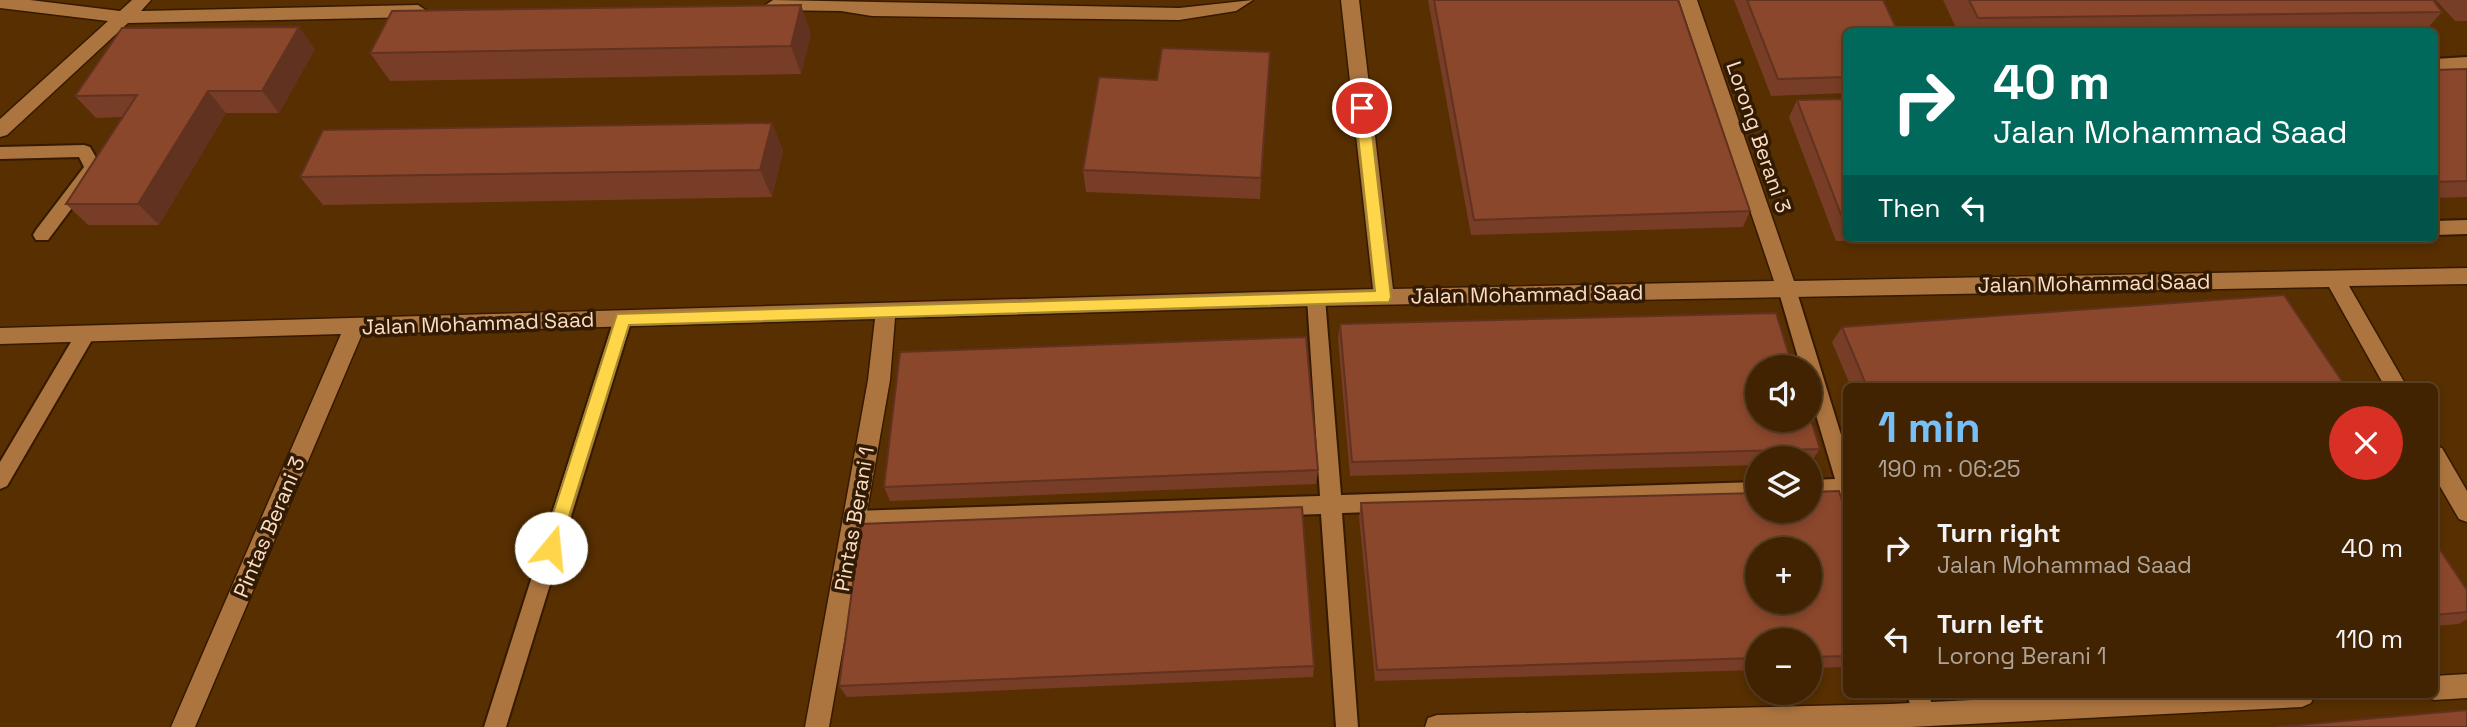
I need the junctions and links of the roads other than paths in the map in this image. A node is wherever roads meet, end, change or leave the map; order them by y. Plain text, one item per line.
1 (142, 0) edge
2 (1244, 0) edge
3 (1350, 0) edge
4 (1688, 0) edge
5 (0, 2) edge
6 (758, 6) edge
7 (440, 11) edge
8 (122, 17) junction
9 (2467, 64) edge
10 (2438, 65) edge
11 (0, 130) edge
12 (0, 153) edge
13 (2467, 227) edge
14 (2438, 228) edge
15 (42, 235) dead end
16 (2467, 276) edge
17 (2335, 279) junction
18 (1787, 289) junction
19 (1384, 297) junction
20 (1316, 298) junction
21 (886, 310) junction
22 (623, 319) junction
23 (355, 326) junction
24 (85, 335) junction
25 (0, 336) edge
26 (2394, 383) edge
27 (2438, 462) edge
28 (1843, 476) edge
29 (0, 480) edge
30 (1843, 486) edge
31 (1822, 488) edge
32 (1745, 491) edge
33 (1328, 503) junction
34 (2467, 512) edge
35 (853, 520) junction
36 (2467, 686) edge
37 (2438, 688) edge
38 (2175, 698) edge
39 (1921, 704) edge
40 (1892, 722) edge
41 (183, 727) edge
42 (495, 727) edge
43 (817, 727) edge
44 (1347, 727) edge
45 (1437, 727) edge

1 - 8 street
2 - 6 street
3 - 19 street
4 - 18 street, Lorong Berani 3
5 - 8 street
7 - 8 street
8 - 11 street
9 - 10 lane
12 - 15 lane
13 - 14 lane
16 - 17 street, Jalan Mohammad Saad
17 - 18 street, Jalan Mohammad Saad
17 - 26 street
18 - 19 street, Jalan Mohammad Saad
18 - 28 lane
19 - 20 street, Jalan Mohammad Saad
20 - 21 street, Jalan Mohammad Saad
20 - 33 lane
21 - 22 street, Jalan Mohammad Saad
21 - 35 street, Pintas Berani 1
22 - 23 street, Jalan Mohammad Saad
22 - 42 lane
23 - 24 street, Jalan Mohammad Saad
23 - 41 street, Pintas Berani 3
24 - 25 street, Jalan Mohammad Saad
24 - 29 lane
27 - 34 street
30 - 31 lane
32 - 33 lane
33 - 35 lane
33 - 44 lane
35 - 43 street, Pintas Berani 1
36 - 37 street
38 - 39 street
39 - 40 street
40 - 45 street

